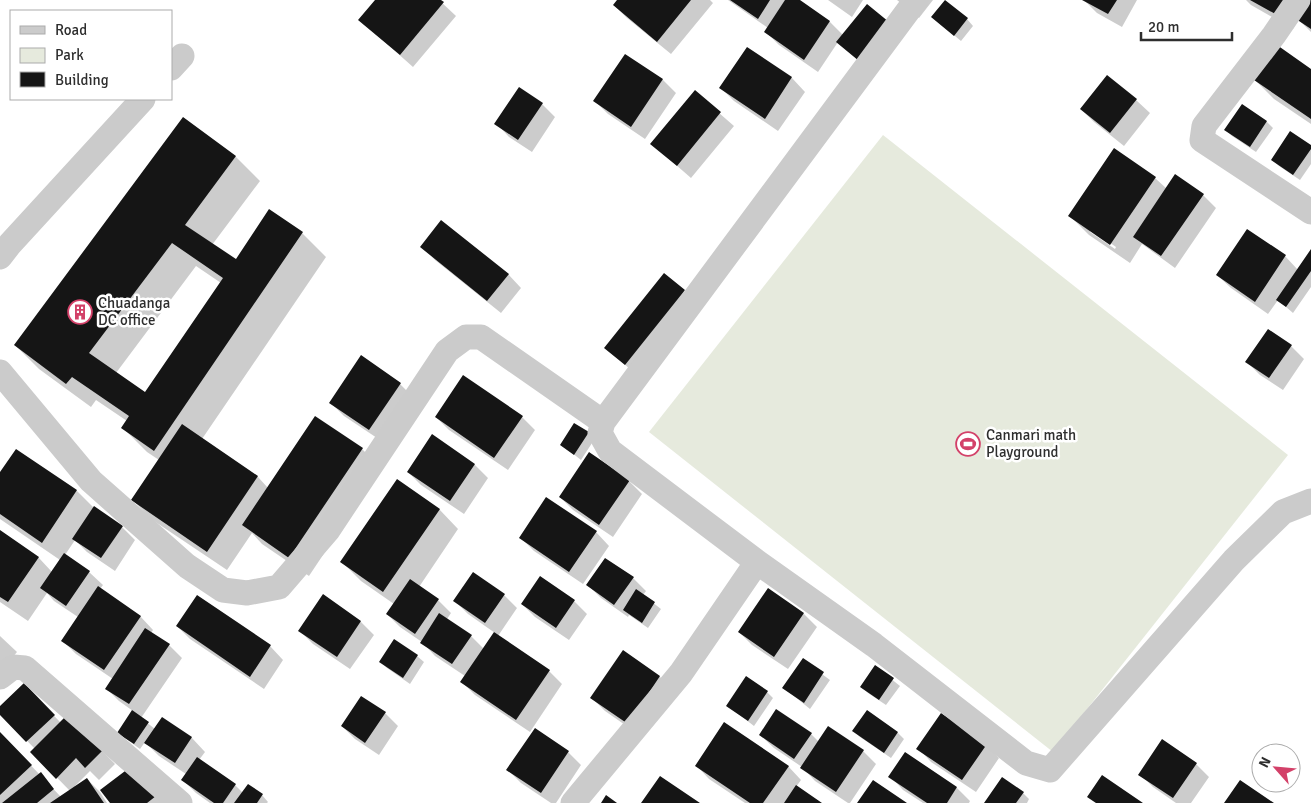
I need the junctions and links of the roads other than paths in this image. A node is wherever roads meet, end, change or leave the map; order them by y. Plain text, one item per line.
1 (916, 0) edge
2 (1298, 0) edge
3 (142, 100) edge
4 (1311, 212) edge
5 (0, 257) edge
6 (0, 372) edge
7 (603, 422) junction
8 (1311, 501) edge
9 (756, 562) junction
10 (0, 677) edge
11 (180, 803) edge
12 (573, 803) edge

1 - 7 street
2 - 4 street
3 - 5 street
6 - 7 street
7 - 9 street
8 - 9 street
9 - 12 street
10 - 11 street

